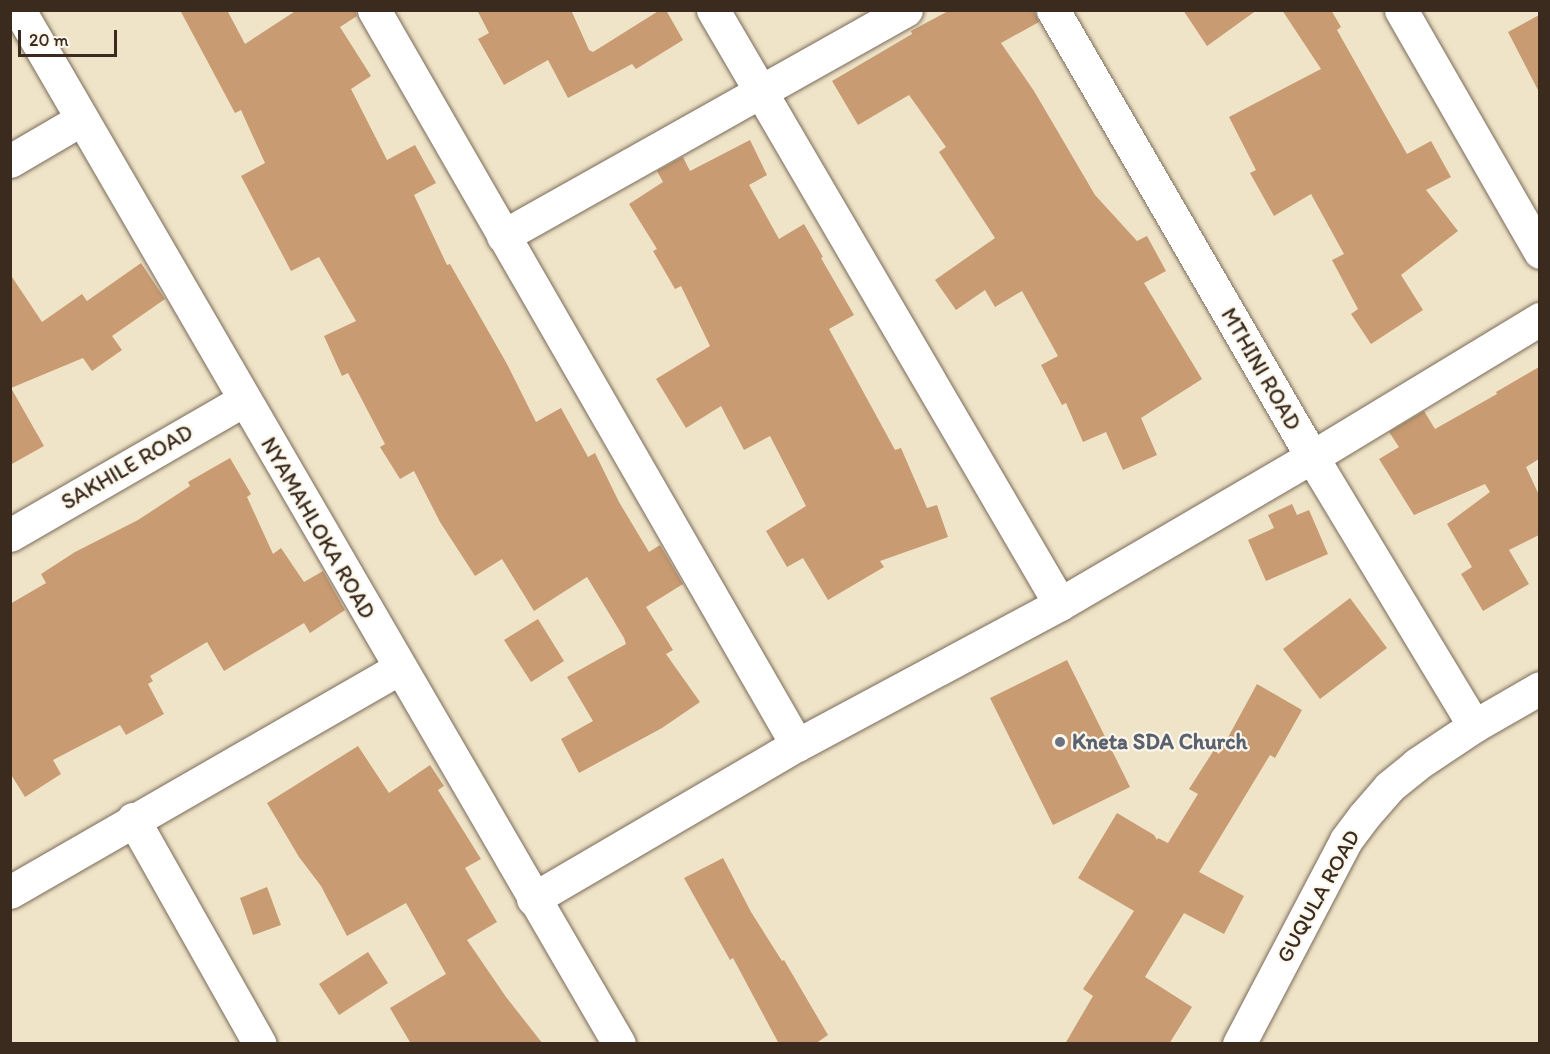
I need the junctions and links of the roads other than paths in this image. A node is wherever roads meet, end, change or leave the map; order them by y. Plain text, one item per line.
1 (19, 10) edge
2 (374, 10) edge
3 (713, 10) edge
4 (906, 10) edge
5 (1053, 10) edge
6 (1401, 10) edge
7 (761, 93) junction
8 (82, 120) junction
9 (10, 161) edge
10 (502, 237) junction
11 (1539, 252) edge
12 (1539, 319) edge
13 (244, 400) junction
14 (1312, 457) junction
15 (10, 535) edge
16 (1060, 604) junction
17 (400, 668) junction
18 (1539, 688) edge
19 (1474, 726) junction
20 (797, 745) junction
21 (133, 819) junction
22 (10, 892) edge
23 (533, 899) junction
24 (260, 1044) edge
25 (619, 1044) edge
26 (1239, 1044) edge

1 - 8 street, NYAMAHLOKA ROAD
2 - 10 street
3 - 7 street
4 - 7 street
5 - 14 street, MTHINI ROAD
6 - 11 street
7 - 10 street
7 - 16 street
8 - 9 street
8 - 13 street, NYAMAHLOKA ROAD
10 - 20 street
12 - 14 street
13 - 15 street, SAKHILE ROAD
13 - 17 street, NYAMAHLOKA ROAD
14 - 16 street
14 - 19 street, MTHINI ROAD
16 - 20 street
17 - 21 street
17 - 23 street, NYAMAHLOKA ROAD
18 - 19 street, GUQULA ROAD
19 - 26 street, GUQULA ROAD
20 - 23 street
21 - 22 street
21 - 24 street
23 - 25 street, NYAMAHLOKA ROAD

